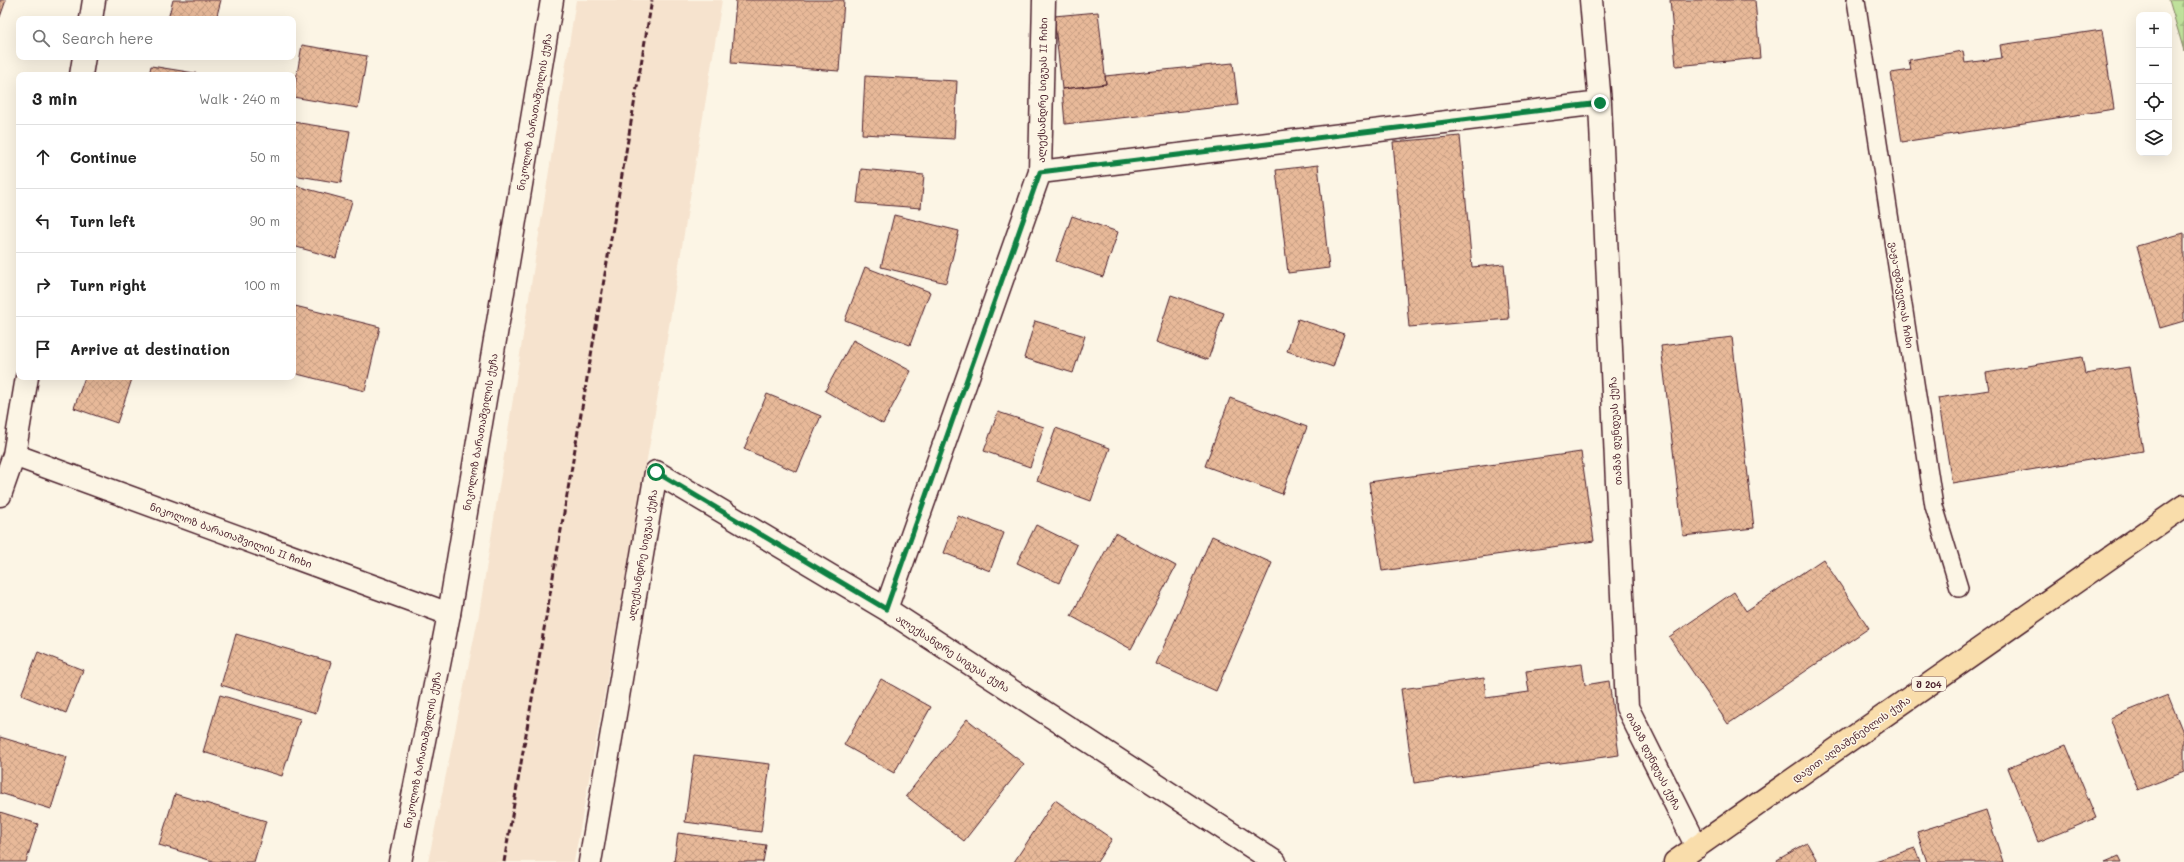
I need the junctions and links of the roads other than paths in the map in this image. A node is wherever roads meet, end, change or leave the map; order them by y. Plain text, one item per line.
1 (94, 0) edge
2 (552, 0) edge
3 (1044, 0) edge
4 (1591, 0) edge
5 (1856, 0) edge
6 (91, 16) edge
7 (84, 60) edge
8 (82, 72) edge
9 (1600, 103) junction
10 (1040, 172) junction
11 (26, 380) edge
12 (14, 455) junction
13 (0, 495) edge
14 (2184, 506) edge
15 (1959, 588) dead end
16 (886, 609) junction
17 (449, 614) junction
18 (1697, 846) junction
19 (400, 862) edge
20 (590, 862) edge
21 (1275, 862) edge
22 (1675, 862) edge

1 - 6 street
2 - 17 street, ნიკოლოზ ბარათაშვილის ქუჩა
3 - 10 street, ალექსანდრე სიგუას II ჩიხი
4 - 9 street, თამაზ დუნდუას ქუჩა
5 - 15 lane, ვაჟა-ფშაველას ჩიხი
7 - 8 street
9 - 10 street
9 - 18 street, თამაზ დუნდუას ქუჩა
10 - 16 street, ალექსანდრე სიგუას II ჩიხი
11 - 12 street
12 - 13 street
12 - 17 street, ნიკოლოზ ბარათაშვილის II ჩიხი
14 - 18 main road, დავით აღმაშენებლის ქუჩა / შ 204
16 - 20 street, ალექსანდრე სიგუას ქუჩა
16 - 21 street, ალექსანდრე სიგუას ქუჩა
17 - 19 street, ნიკოლოზ ბარათაშვილის ქუჩა
18 - 22 main road, დავით აღმაშენებლის ქუჩა / შ 204

